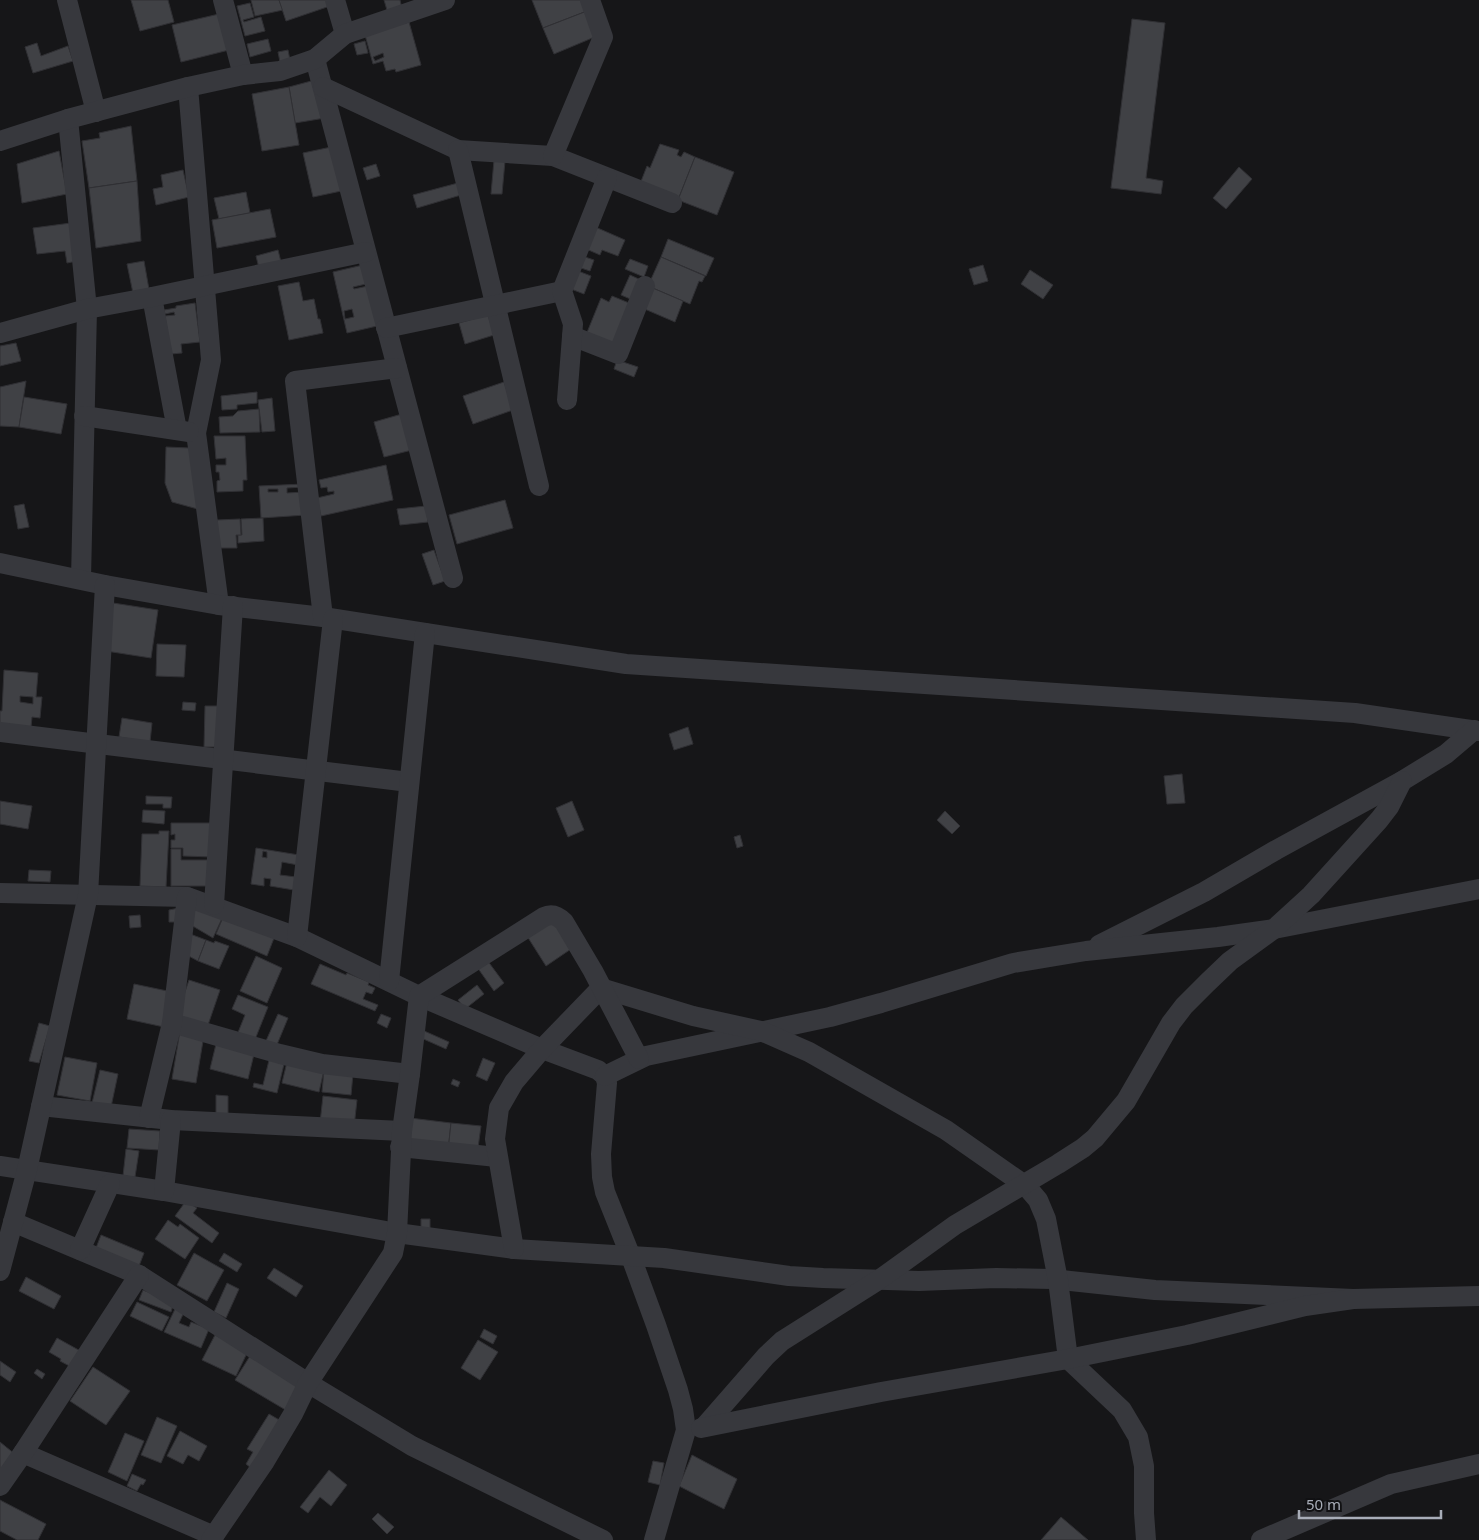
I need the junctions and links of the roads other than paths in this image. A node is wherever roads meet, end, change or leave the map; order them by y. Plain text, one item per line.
1 (66, 0) edge
2 (223, 0) edge
3 (335, 0) edge
4 (446, 0) edge
5 (590, 0) edge
6 (345, 34) junction
7 (315, 59) junction
8 (243, 75) junction
9 (188, 87) junction
10 (322, 87) junction
11 (96, 112) junction
12 (68, 119) junction
13 (0, 141) edge
14 (458, 150) junction
15 (553, 156) junction
16 (607, 178) junction
17 (672, 203) dead end
18 (366, 252) junction
19 (204, 285) junction
20 (646, 286) dead end
21 (562, 292) junction
22 (152, 297) junction
23 (495, 305) junction
24 (87, 309) junction
25 (386, 328) junction
26 (0, 333) edge
27 (572, 336) junction
28 (397, 368) junction
29 (567, 400) dead end
30 (84, 416) junction
31 (186, 431) junction
32 (539, 486) dead end
33 (0, 563) edge
34 (453, 578) dead end
35 (81, 579) junction
36 (105, 585) junction
37 (226, 606) junction
38 (328, 618) junction
39 (425, 633) junction
40 (1477, 731) edge
41 (0, 732) edge
42 (96, 744) junction
43 (223, 759) junction
44 (316, 771) junction
45 (1402, 781) junction
46 (409, 782) junction
47 (1479, 889) edge
48 (0, 893) edge
49 (88, 896) junction
50 (188, 897) junction
51 (214, 905) junction
52 (1274, 929) junction
53 (297, 937) junction
54 (1086, 951) junction
55 (389, 982) junction
56 (601, 988) junction
57 (419, 996) junction
58 (172, 1023) junction
59 (761, 1031) junction
60 (542, 1049) junction
61 (640, 1059) junction
62 (410, 1074) junction
63 (605, 1076) junction
64 (41, 1106) junction
65 (149, 1118) junction
66 (171, 1120) junction
67 (401, 1139) junction
68 (497, 1157) junction
69 (0, 1166) edge
70 (27, 1170) junction
71 (110, 1184) junction
72 (1024, 1184) junction
73 (164, 1191) junction
74 (13, 1222) junction
75 (397, 1233) junction
76 (514, 1249) junction
77 (80, 1250) junction
78 (631, 1257) junction
79 (0, 1272) edge
80 (138, 1275) junction
81 (880, 1279) junction
82 (1058, 1280) junction
83 (1479, 1296) edge
84 (1353, 1299) junction
85 (1068, 1359) junction
86 (308, 1383) junction
87 (695, 1428) junction
88 (23, 1453) junction
89 (1479, 1464) edge
90 (0, 1486) edge
91 (213, 1538) edge
92 (603, 1540) edge
93 (654, 1540) edge
94 (1146, 1540) edge
95 (1261, 1540) edge

1 - 11 street
2 - 8 street
3 - 6 street
4 - 6 street
5 - 15 street
6 - 7 street
7 - 8 street
7 - 10 street
8 - 9 street
9 - 11 street
9 - 19 street
10 - 14 street
10 - 18 street
11 - 12 street
12 - 13 street
12 - 24 street
14 - 15 street
14 - 23 street
15 - 16 street
16 - 17 street
16 - 21 street
18 - 19 street
18 - 25 street
19 - 22 street
19 - 31 street
20 - 27 street
21 - 23 street
21 - 27 street
22 - 24 street
22 - 31 street
23 - 25 street
23 - 32 street
24 - 26 street
24 - 30 street
25 - 28 street
27 - 29 street
28 - 34 street
28 - 38 street
30 - 31 street
30 - 35 street
31 - 37 street
33 - 35 street
35 - 36 street
36 - 37 street
36 - 42 street
37 - 38 street
37 - 43 street
38 - 39 street
38 - 44 street
39 - 40 street
39 - 46 street
40 - 45 street
41 - 42 street
42 - 43 street
42 - 49 street
43 - 44 street
43 - 51 street
44 - 46 street
44 - 53 street
45 - 52 street
45 - 54 street
46 - 55 street
47 - 52 street
48 - 49 street
49 - 50 street
49 - 64 street
50 - 51 street
50 - 58 street
51 - 53 street
52 - 54 street
52 - 72 street
53 - 55 street
54 - 59 street
55 - 57 street
56 - 57 street
56 - 59 street
56 - 60 street
56 - 61 street
57 - 60 street
57 - 62 street
58 - 62 street
58 - 65 street
59 - 61 street
59 - 72 street
60 - 63 street
60 - 68 street
61 - 63 street
62 - 67 street
63 - 78 street
64 - 65 street
64 - 70 street
65 - 66 street
66 - 67 street
66 - 73 street
67 - 68 street
67 - 75 street
68 - 76 street
69 - 70 street
70 - 71 street
70 - 74 street
71 - 73 street
71 - 77 street
72 - 81 street
72 - 82 street
73 - 75 street
74 - 77 street
74 - 79 street
75 - 76 street
75 - 86 street
76 - 78 street
77 - 80 street
78 - 81 street
78 - 87 street
80 - 86 street
80 - 88 street
81 - 82 street
81 - 87 street
82 - 84 street
82 - 85 street
83 - 84 street
84 - 85 street
85 - 87 street
85 - 94 street
86 - 91 street
86 - 92 street
87 - 93 street
88 - 90 street
88 - 91 street
89 - 95 street

